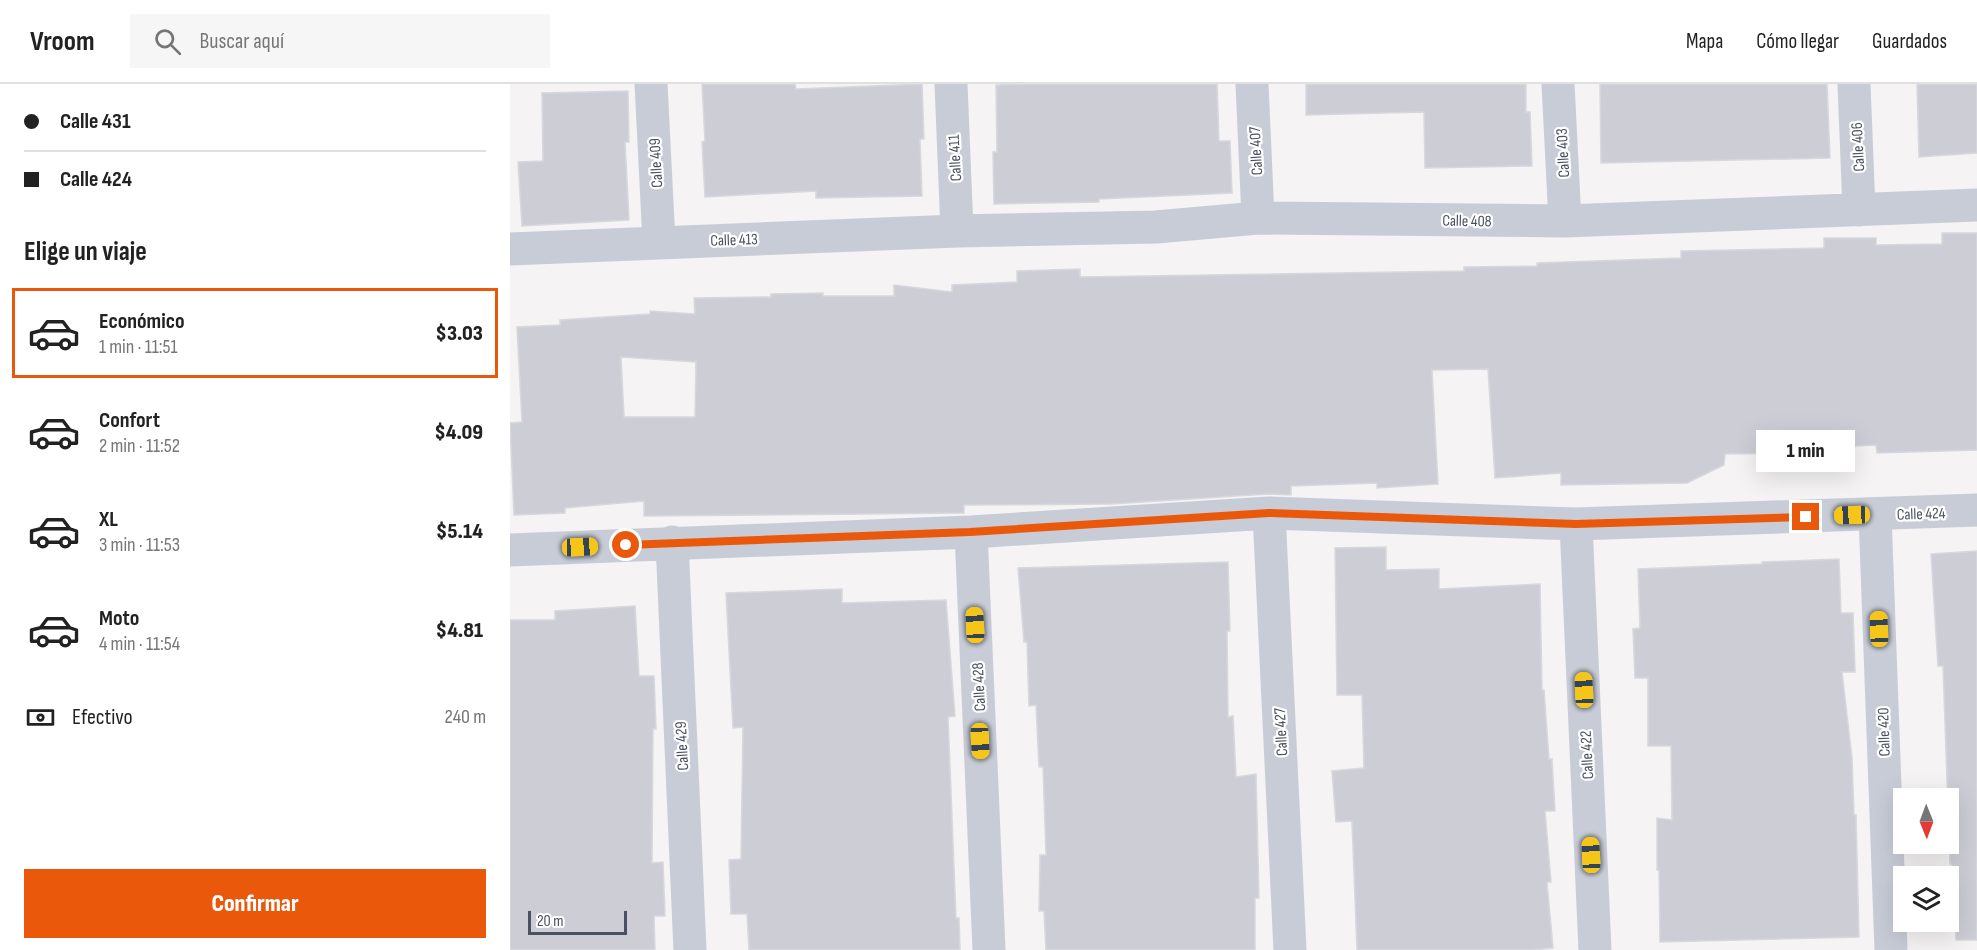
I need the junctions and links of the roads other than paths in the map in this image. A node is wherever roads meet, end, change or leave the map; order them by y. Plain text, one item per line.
1 (651, 84) edge
2 (951, 84) edge
3 (1252, 84) edge
4 (1558, 84) edge
5 (1854, 84) edge
6 (1977, 205) edge
7 (1859, 210) junction
8 (1258, 218) junction
9 (1565, 221) junction
10 (957, 231) junction
11 (659, 242) junction
12 (510, 249) edge
13 (1977, 510) edge
14 (1269, 513) junction
15 (1875, 514) junction
16 (1576, 524) junction
17 (970, 532) junction
18 (672, 542) junction
19 (510, 550) edge
20 (690, 950) edge
21 (989, 950) edge
22 (1290, 950) edge
23 (1595, 950) edge
24 (1891, 950) edge

1 - 11 street, Calle 409
2 - 10 street, Calle 411
3 - 8 street, Calle 407
4 - 9 street, Calle 403
5 - 7 street, Calle 406
6 - 7 street, Calle 408
7 - 9 street, Calle 408
8 - 9 street, Calle 408
8 - 10 street, Calle 408
10 - 11 street, Calle 413
11 - 12 street, Calle 413
13 - 15 street, Calle 424
14 - 16 street, Calle 424
14 - 17 street, Calle 424
14 - 22 street, Calle 427
15 - 16 street, Calle 424
15 - 24 street, Calle 420
16 - 23 street, Calle 422
17 - 18 street, Calle 424
17 - 21 street, Calle 428
18 - 19 street, Calle 424
18 - 20 street, Calle 429

